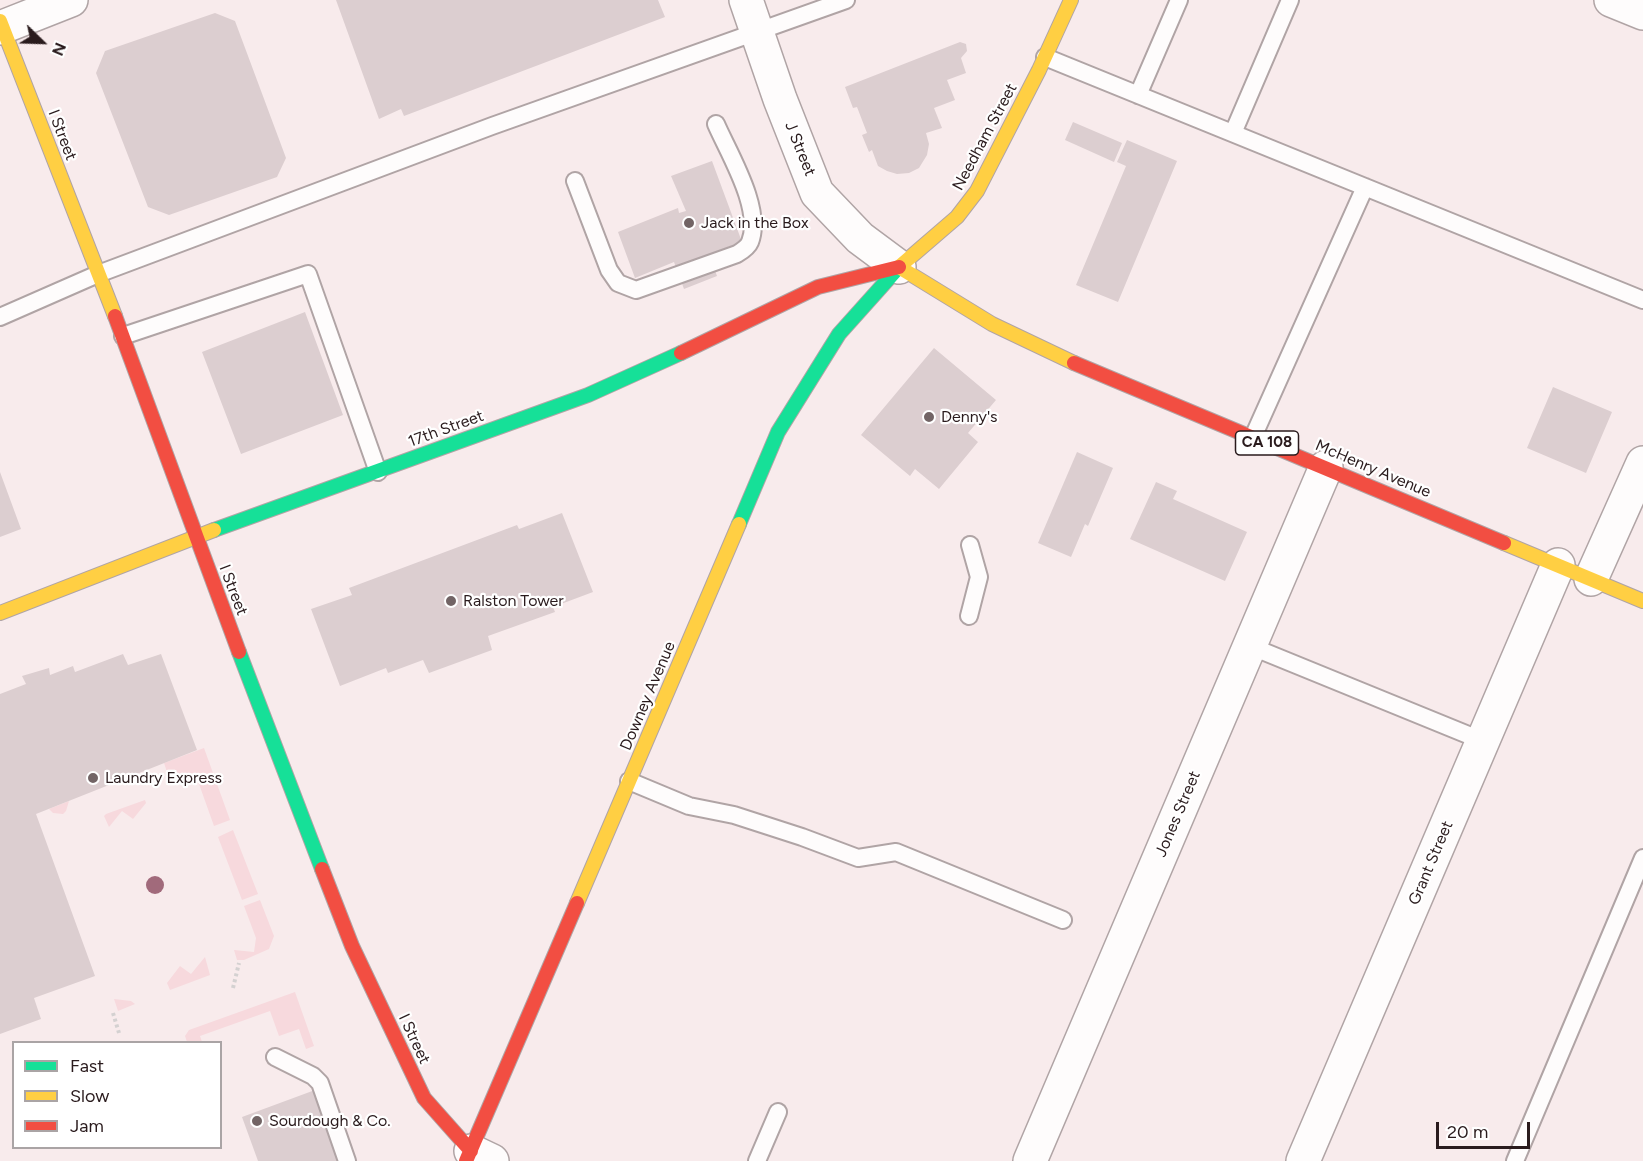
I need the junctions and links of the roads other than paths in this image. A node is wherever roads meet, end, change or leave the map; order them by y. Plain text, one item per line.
1 (71, 0) edge
2 (746, 0) edge
3 (846, 0) edge
4 (1071, 0) edge
5 (1179, 0) edge
6 (1290, 0) edge
7 (1611, 0) edge
8 (1643, 13) edge
9 (1, 25) edge
10 (757, 32) junction
11 (1045, 57) junction
12 (1138, 95) junction
13 (716, 124) dead end
14 (1233, 133) junction
15 (574, 181) dead end
16 (1365, 187) junction
17 (899, 267) junction
18 (98, 274) junction
19 (1643, 300) edge
20 (0, 317) edge
21 (123, 336) junction
22 (1252, 437) junction
23 (1643, 463) edge
24 (1326, 467) junction
25 (378, 472) junction
26 (196, 537) junction
27 (970, 545) dead end
28 (1558, 565) junction
29 (1591, 579) junction
30 (1643, 601) edge
31 (0, 614) edge
32 (969, 616) dead end
33 (1250, 646) junction
34 (1483, 741) junction
35 (630, 781) junction
36 (1643, 858) edge
37 (1063, 920) dead end
38 (274, 1057) dead end
39 (778, 1112) dead end
40 (476, 1158) edge
41 (347, 1161) edge
42 (757, 1161) edge
43 (1030, 1161) edge
44 (1303, 1161) edge
45 (1515, 1161) edge

1 - 9 street
2 - 10 street, J Street
3 - 10 lane
4 - 11 main road, Needham Street
5 - 12 lane
6 - 14 lane
7 - 8 street
9 - 18 main road, I Street
10 - 17 street, J Street
10 - 18 lane
11 - 12 lane
11 - 17 main road, Needham Street
12 - 14 lane
13 - 15 lane
14 - 16 lane
16 - 19 lane
16 - 22 lane
17 - 22 main road, McHenry Avenue / CA 108
17 - 25 main road, 17th Street
17 - 35 main road, Downey Avenue
18 - 20 lane
18 - 21 main road, I Street
21 - 25 lane
21 - 26 main road, I Street
22 - 24 main road, McHenry Avenue / CA 108
23 - 29 street
24 - 28 main road, McHenry Avenue / CA 108
24 - 33 street, Jones Street
25 - 26 main road, 17th Street
26 - 31 main road, 17th Street
26 - 40 main road, I Street
27 - 32 lane
28 - 29 main road, McHenry Avenue / CA 108
28 - 34 street, Grant Street
29 - 30 main road, McHenry Avenue / CA 108
33 - 34 lane
33 - 43 street, Jones Street
34 - 44 street, Grant Street
35 - 37 lane
35 - 40 main road, Downey Avenue
36 - 45 lane
38 - 41 lane
39 - 42 lane

